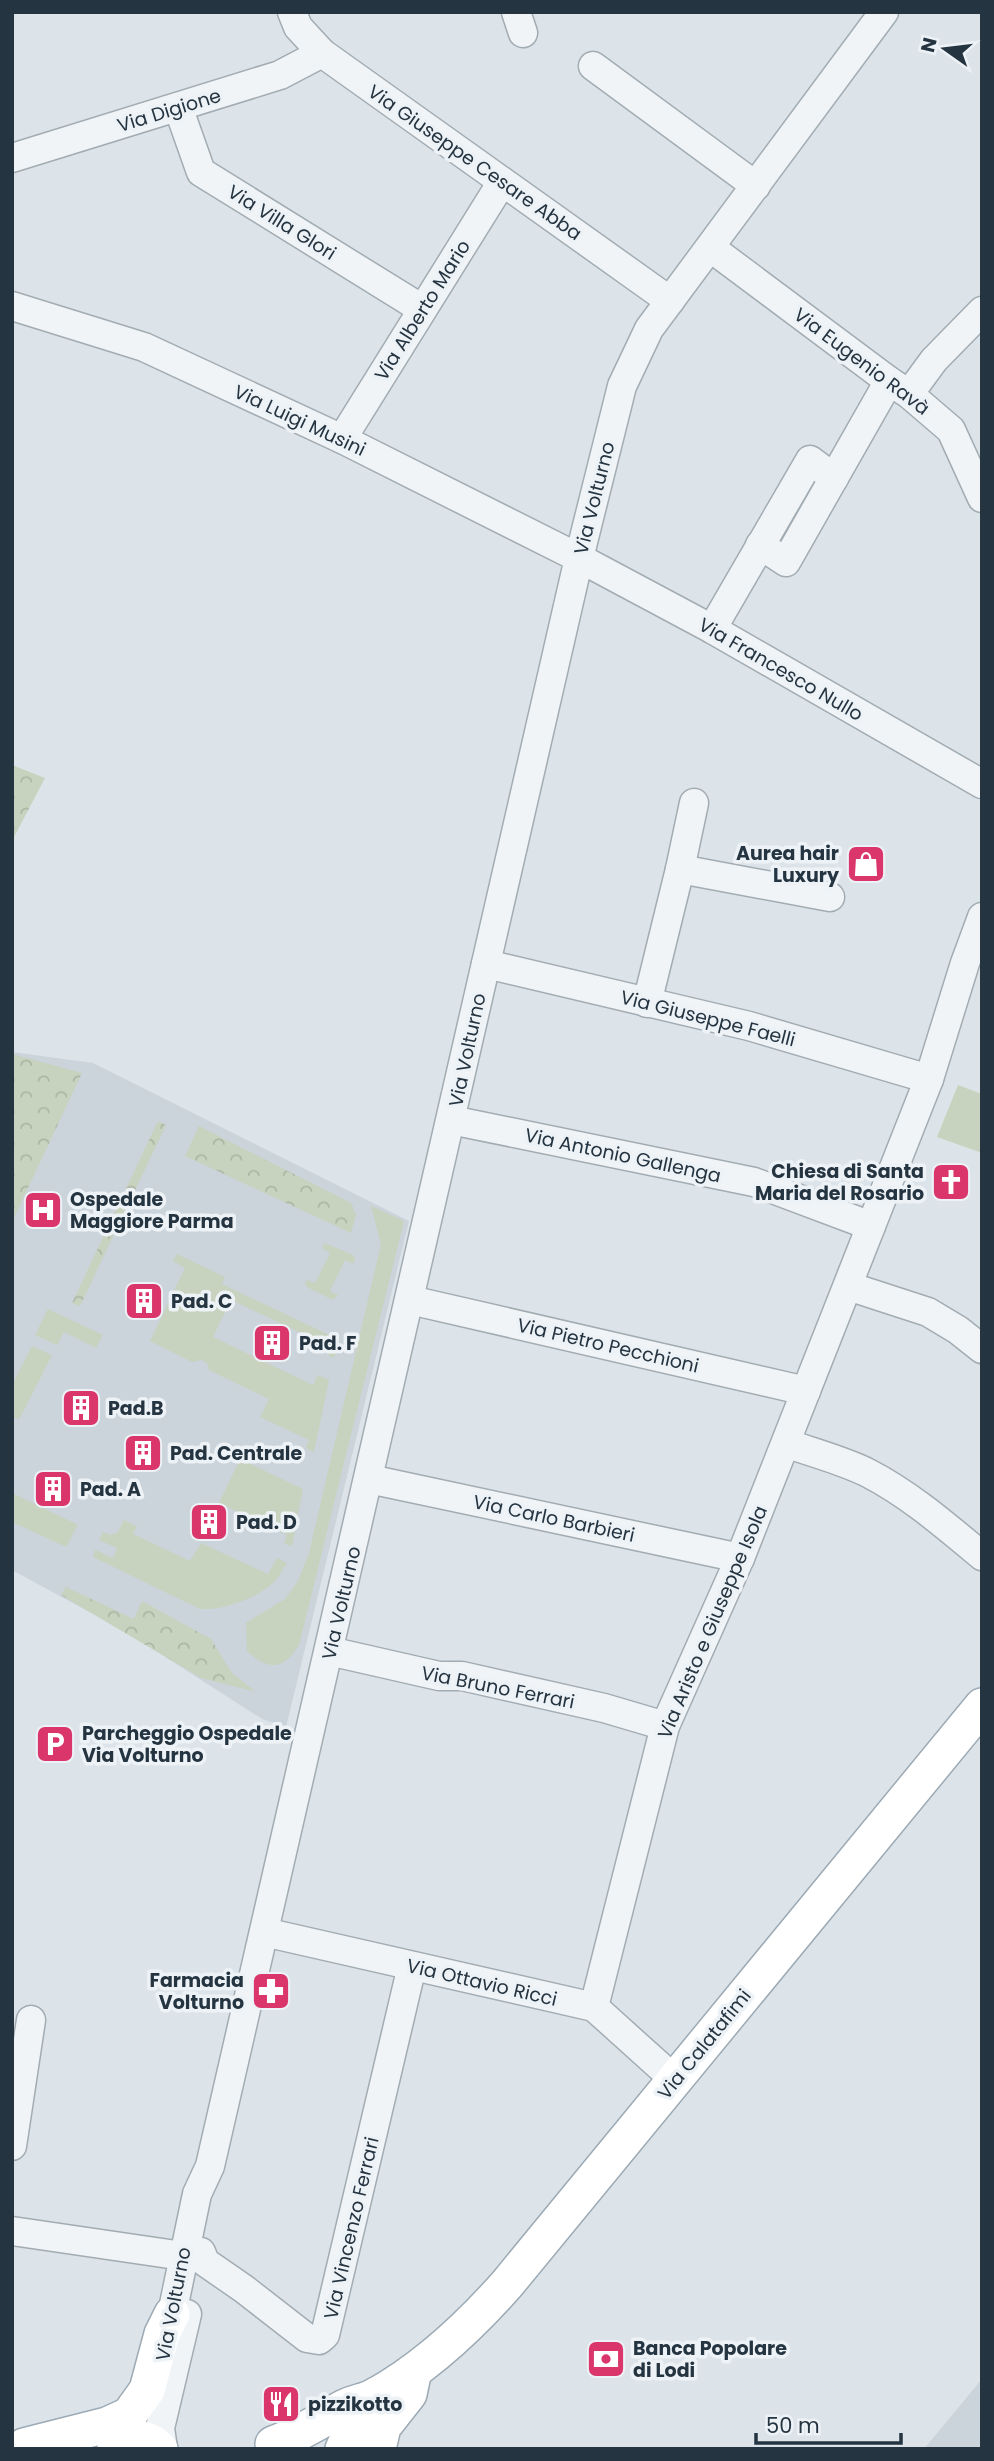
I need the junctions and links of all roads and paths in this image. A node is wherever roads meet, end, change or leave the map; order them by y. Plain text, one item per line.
1 (292, 12) edge
2 (884, 12) edge
3 (322, 53) junction
4 (593, 66) dead end
5 (178, 107) junction
6 (12, 158) edge
7 (502, 183) junction
8 (756, 186) junction
9 (711, 248) junction
10 (670, 301) junction
11 (12, 306) edge
12 (422, 309) junction
13 (982, 311) edge
14 (899, 387) junction
15 (342, 439) junction
16 (982, 498) edge
17 (579, 558) junction
18 (712, 629) junction
19 (982, 784) edge
20 (694, 803) dead end
21 (680, 869) junction
22 (830, 897) dead end
23 (982, 917) edge
24 (486, 964) junction
25 (647, 1003) junction
26 (929, 1079) junction
27 (451, 1120) junction
28 (872, 1226) junction
29 (848, 1286) junction
30 (410, 1300) junction
31 (982, 1349) edge
32 (806, 1391) junction
33 (786, 1443) junction
34 (369, 1479) junction
35 (982, 1556) edge
36 (740, 1558) junction
37 (329, 1651) junction
38 (980, 1711) edge
39 (665, 1726) junction
40 (264, 1932) junction
41 (412, 1966) junction
42 (594, 2007) junction
43 (31, 2020) dead end
44 (675, 2080) junction
45 (12, 2146) edge
46 (12, 2231) edge
47 (192, 2254) junction
48 (172, 2314) junction
49 (414, 2369) junction
50 (376, 2395) junction
51 (120, 2445) edge
52 (264, 2446) edge
53 (31, 2448) edge
54 (80, 2449) edge
55 (161, 2449) edge
56 (314, 2449) edge
57 (343, 2449) edge
58 (378, 2449) edge

1 - 3 street, Via Giuseppe Cesare Abba
2 - 8 street, Via Volturno
3 - 5 street, Via Digione
3 - 7 street, Via Giuseppe Cesare Abba
4 - 8 street
5 - 6 street, Via Digione
5 - 12 street, Via Villa Glori
7 - 10 street, Via Giuseppe Cesare Abba
7 - 12 street, Via Alberto Mario
8 - 9 street, Via Volturno
9 - 10 street, Via Volturno
9 - 14 street, Via Eugenio Ravà
10 - 17 street, Via Volturno
11 - 15 street, Via Luigi Musini
12 - 15 street, Via Alberto Mario
13 - 14 street
14 - 16 street, Via Eugenio Ravà
14 - 18 street
15 - 17 street, Via Luigi Musini
17 - 18 street, Via Francesco Nullo
17 - 24 street, Via Volturno
18 - 19 street, Via Francesco Nullo
20 - 21 street
21 - 22 street
21 - 25 street
23 - 26 street, Via Aristo e Giuseppe Isola
24 - 25 street, Via Giuseppe Faelli
24 - 27 street, Via Volturno
25 - 26 street, Via Giuseppe Faelli
26 - 28 street, Via Aristo e Giuseppe Isola
27 - 28 street, Via Antonio Gallenga
27 - 30 street, Via Volturno
28 - 29 street, Via Aristo e Giuseppe Isola
29 - 31 street
29 - 32 street, Via Aristo e Giuseppe Isola
30 - 32 street, Via Pietro Pecchioni
30 - 34 street, Via Volturno
32 - 33 street, Via Aristo e Giuseppe Isola
33 - 35 street
33 - 36 street, Via Aristo e Giuseppe Isola
34 - 36 street, Via Carlo Barbieri
34 - 37 street, Via Volturno
36 - 39 street, Via Aristo e Giuseppe Isola
37 - 39 street, Via Bruno Ferrari
37 - 40 street, Via Volturno
38 - 44 main road, Via Calatafimi
39 - 42 street, Via Aristo e Giuseppe Isola
40 - 41 street, Via Ottavio Ricci
40 - 47 street, Via Volturno
41 - 42 street, Via Ottavio Ricci
41 - 47 street, Via Vincenzo Ferrari
42 - 44 street, Via Ottavio Ricci
43 - 45 street
44 - 49 main road, Via Calatafimi
46 - 47 street
47 - 48 street, Via Volturno
47 - 55 street, Via Volturno
48 - 51 street, Via Volturno
48 - 53 main road
49 - 50 main road, Via Calatafimi
49 - 58 main road
50 - 52 main road, Via Calatafimi
50 - 57 main road, Via Calatafimi
51 - 54 main road
51 - 55 main road
52 - 56 main road, Via Calatafimi

